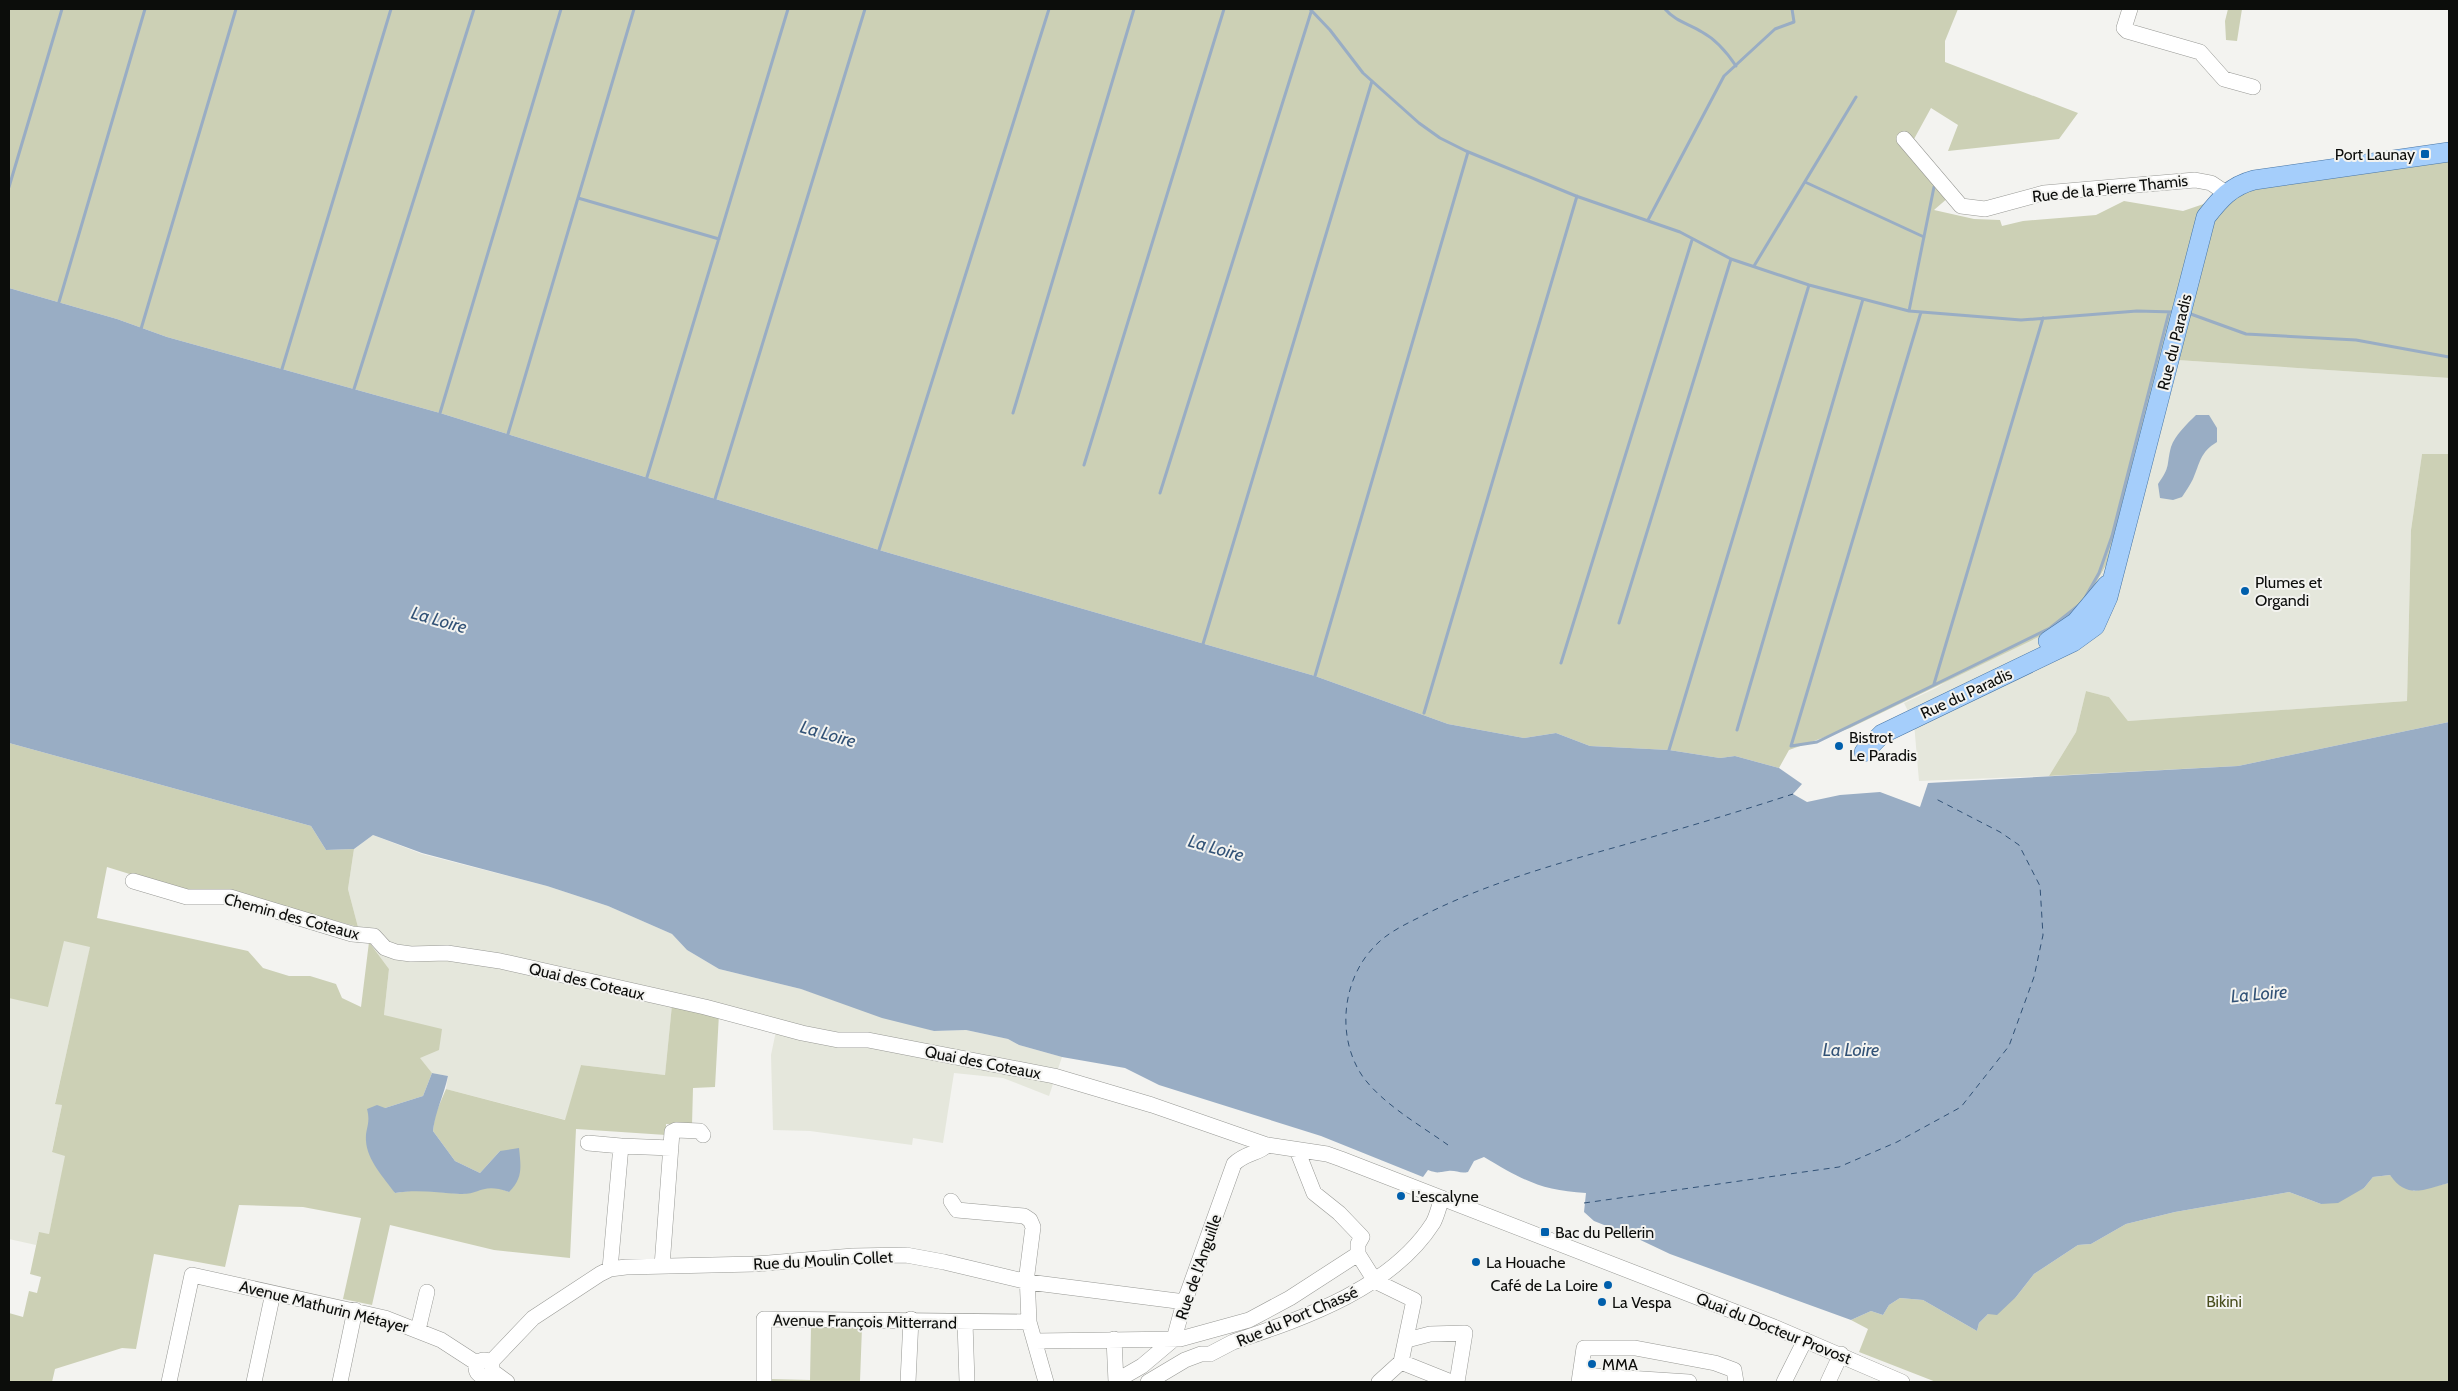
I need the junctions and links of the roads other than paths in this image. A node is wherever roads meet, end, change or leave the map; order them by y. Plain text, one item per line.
1 (2130, 9) edge
2 (2254, 87) dead end
3 (1904, 139) dead end
4 (2449, 152) edge
5 (2226, 193) junction
6 (2110, 583) junction
7 (133, 881) dead end
8 (447, 953) joint
9 (703, 1135) dead end
10 (588, 1143) dead end
11 (1267, 1145) junction
12 (622, 1146) junction
13 (671, 1148) junction
14 (1297, 1150) junction
15 (1442, 1198) junction
16 (951, 1202) dead end
17 (1505, 1222) joint
18 (1358, 1249) junction
19 (662, 1266) junction
20 (610, 1269) junction
21 (1375, 1281) junction
22 (1028, 1282) junction
23 (427, 1292) dead end
24 (273, 1293) junction
25 (1185, 1302) junction
26 (355, 1310) junction
27 (910, 1319) junction
28 (965, 1322) junction
29 (1029, 1322) junction
30 (418, 1330) junction
31 (1114, 1339) junction
32 (1174, 1339) junction
33 (1406, 1340) junction
34 (1805, 1340) junction
35 (1035, 1341) junction
36 (1841, 1354) junction
37 (1401, 1362) junction
38 (482, 1371) edge
39 (1580, 1379) edge
40 (1619, 1380) edge
41 (169, 1382) edge
42 (254, 1382) edge
43 (340, 1382) edge
44 (507, 1382) edge
45 (764, 1382) edge
46 (908, 1382) edge
47 (967, 1382) edge
48 (1046, 1382) edge
49 (1116, 1382) edge
50 (1148, 1382) edge
51 (1379, 1382) edge
52 (1451, 1382) edge
53 (1457, 1382) edge
54 (1689, 1382) edge
55 (1736, 1382) edge
56 (1784, 1382) edge
57 (1828, 1382) edge
58 (1902, 1382) edge

1 - 2 street
3 - 5 street, Rue de la Pierre Thamis
4 - 5 main road
5 - 6 main road, Rue du Paradis
6 - 6 main road, Rue du Paradis
7 - 8 street, Chemin des Coteaux
8 - 11 street, Quai des Coteaux
9 - 13 street
10 - 12 street
11 - 14 street, Quai des Coteaux
11 - 25 street, Rue de l'Anguille
12 - 13 street
12 - 20 street
13 - 19 street
14 - 15 street, Quai des Coteaux
14 - 18 street
15 - 17 street, Quai des Coteaux
15 - 21 street, Rue du Port Chassé
16 - 22 street
17 - 34 street, Quai du Docteur Provost
18 - 21 street
18 - 32 street
19 - 20 street, Rue du Moulin Collet
19 - 22 street, Rue du Moulin Collet
20 - 38 street, Rue du Moulin Collet
21 - 33 street
21 - 50 street, Rue du Port Chassé
22 - 25 street, Rue du Moulin Collet
22 - 29 street
23 - 30 street
24 - 26 street, Avenue Mathurin Métayer
24 - 41 street, Avenue Mathurin Métayer
24 - 42 street
25 - 32 street, Rue de l'Anguille
26 - 30 street, Avenue Mathurin Métayer
26 - 43 street
27 - 28 street, Avenue François Mitterrand
27 - 45 street, Avenue François Mitterrand
27 - 46 street
28 - 29 street, Avenue François Mitterrand
28 - 47 street
29 - 35 street
30 - 38 street, Avenue Mathurin Métayer
31 - 32 street
31 - 35 street
31 - 49 street
32 - 49 street, Rue de l'Anguille
33 - 37 street
33 - 53 street
34 - 36 street, Quai du Docteur Provost
34 - 56 street
35 - 48 street
36 - 57 street
36 - 58 street, Quai du Docteur Provost
37 - 51 street
37 - 52 street
38 - 44 street, Avenue Mathurin Métayer
39 - 40 street
39 - 55 street
40 - 54 street

